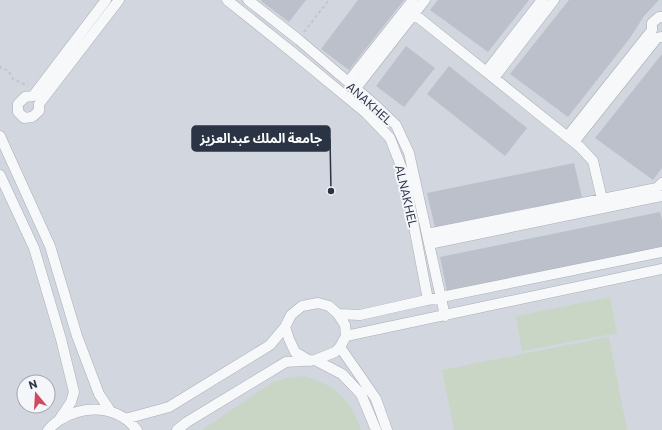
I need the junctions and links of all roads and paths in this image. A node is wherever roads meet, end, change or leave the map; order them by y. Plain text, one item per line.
1 (106, 0) edge
2 (119, 0) edge
3 (227, 0) edge
4 (248, 0) edge
5 (328, 0) edge
6 (413, 0) edge
7 (425, 0) edge
8 (542, 0) edge
9 (554, 0) edge
10 (414, 14) junction
11 (662, 17) edge
12 (303, 33) dead end
13 (662, 37) edge
14 (0, 66) edge
15 (490, 75) junction
16 (352, 85) junction
17 (28, 86) dead end
18 (0, 136) edge
19 (571, 140) junction
20 (0, 175) edge
21 (662, 183) edge
22 (662, 196) edge
23 (602, 199) junction
24 (428, 239) junction
25 (662, 252) edge
26 (662, 269) edge
27 (440, 297) junction
28 (428, 300) junction
29 (338, 314) junction
30 (445, 316) junction
31 (285, 327) junction
32 (346, 336) junction
33 (340, 347) junction
34 (312, 360) junction
35 (111, 412) junction
36 (125, 419) junction
37 (59, 420) junction
38 (48, 430) edge
39 (138, 430) edge
40 (177, 430) edge
41 (376, 430) edge
42 (387, 430) edge

1 - 2 street
3 - 28 street, ALNAKHEL
4 - 16 street, ANAKHEL
5 - 12 path
6 - 16 street
7 - 10 street
8 - 15 street
9 - 15 street
10 - 15 street
10 - 16 street
11 - 19 street
13 - 19 street
14 - 17 path
15 - 19 street
16 - 24 street, ANAKHEL
18 - 35 street
19 - 23 street
20 - 37 street
21 - 23 street
22 - 24 street
23 - 24 street
24 - 27 street, ANAKHEL
25 - 27 street
26 - 30 street
27 - 28 street
27 - 30 street, ANAKHEL
28 - 29 street
29 - 31 street
29 - 32 street
30 - 32 street
31 - 34 street
31 - 36 street
32 - 33 street
33 - 34 street
33 - 42 street
34 - 40 street
34 - 41 street
35 - 36 street
35 - 37 street
36 - 39 street
37 - 38 street

